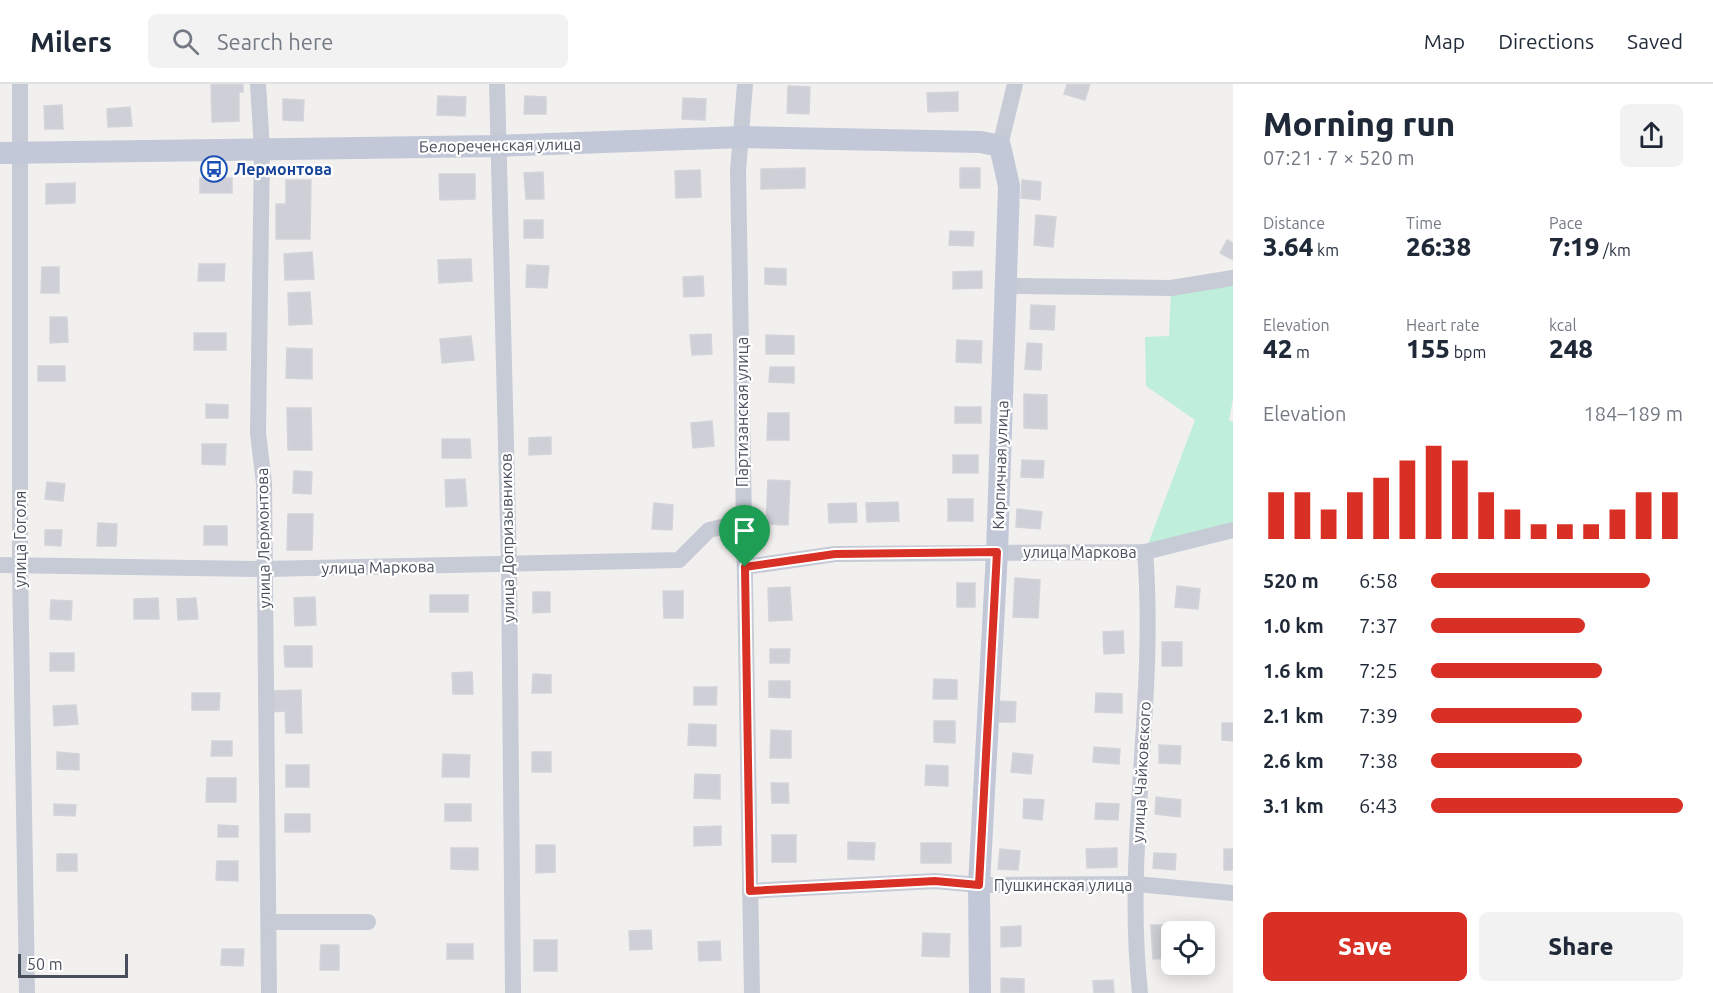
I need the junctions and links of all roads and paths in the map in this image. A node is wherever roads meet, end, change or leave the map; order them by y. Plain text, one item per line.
1 (20, 84) edge
2 (258, 84) edge
3 (496, 84) edge
4 (745, 84) edge
5 (1015, 84) edge
6 (743, 137) junction
7 (496, 146) junction
8 (1000, 146) junction
9 (262, 149) junction
10 (11, 153) edge
11 (1233, 278) edge
12 (1006, 286) junction
13 (742, 522) junction
14 (1233, 530) edge
15 (997, 552) junction
16 (1145, 552) junction
17 (0, 565) edge
18 (20, 565) junction
19 (509, 565) junction
20 (745, 567) junction
21 (264, 569) junction
22 (1136, 884) junction
23 (979, 885) junction
24 (750, 891) junction
25 (1233, 893) edge
26 (269, 922) junction
27 (369, 922) dead end
28 (27, 993) edge
29 (269, 993) edge
30 (513, 993) edge
31 (752, 993) edge
32 (980, 993) edge
33 (1140, 993) edge

1 - 10 street, улица Гоголя
2 - 9 street, улица Лермонтова
3 - 7 street, улица Допризывников
4 - 6 street, Партизанская улица
5 - 8 street, Кирпичная улица
6 - 7 street, Белореченская улица
6 - 8 street, Белореченская улица
6 - 13 street, Партизанская улица
7 - 9 street, Белореченская улица
7 - 19 street, улица Допризывников
8 - 12 street, Кирпичная улица
9 - 10 street, Белореченская улица
9 - 21 street, улица Лермонтова
10 - 18 street, улица Гоголя
11 - 12 street
12 - 15 street, Кирпичная улица
13 - 19 street, улица Маркова
13 - 20 street, Партизанская улица
14 - 16 street, улица Маркова
15 - 16 street, улица Маркова
15 - 20 street, улица Маркова
15 - 23 street, Кирпичная улица
16 - 22 street, улица Чайковского
17 - 18 street, улица Маркова
18 - 21 street, улица Маркова
18 - 28 street, улица Гоголя
19 - 21 street, улица Маркова
19 - 30 street, улица Допризывников
20 - 24 street, Партизанская улица
21 - 26 street, улица Лермонтова
22 - 23 street, Пушкинская улица
22 - 25 street, Пушкинская улица
22 - 33 street, улица Чайковского
23 - 24 street, Пушкинская улица
23 - 32 street, Кирпичная улица
24 - 31 street, Партизанская улица
26 - 27 street
26 - 29 street, улица Лермонтова

